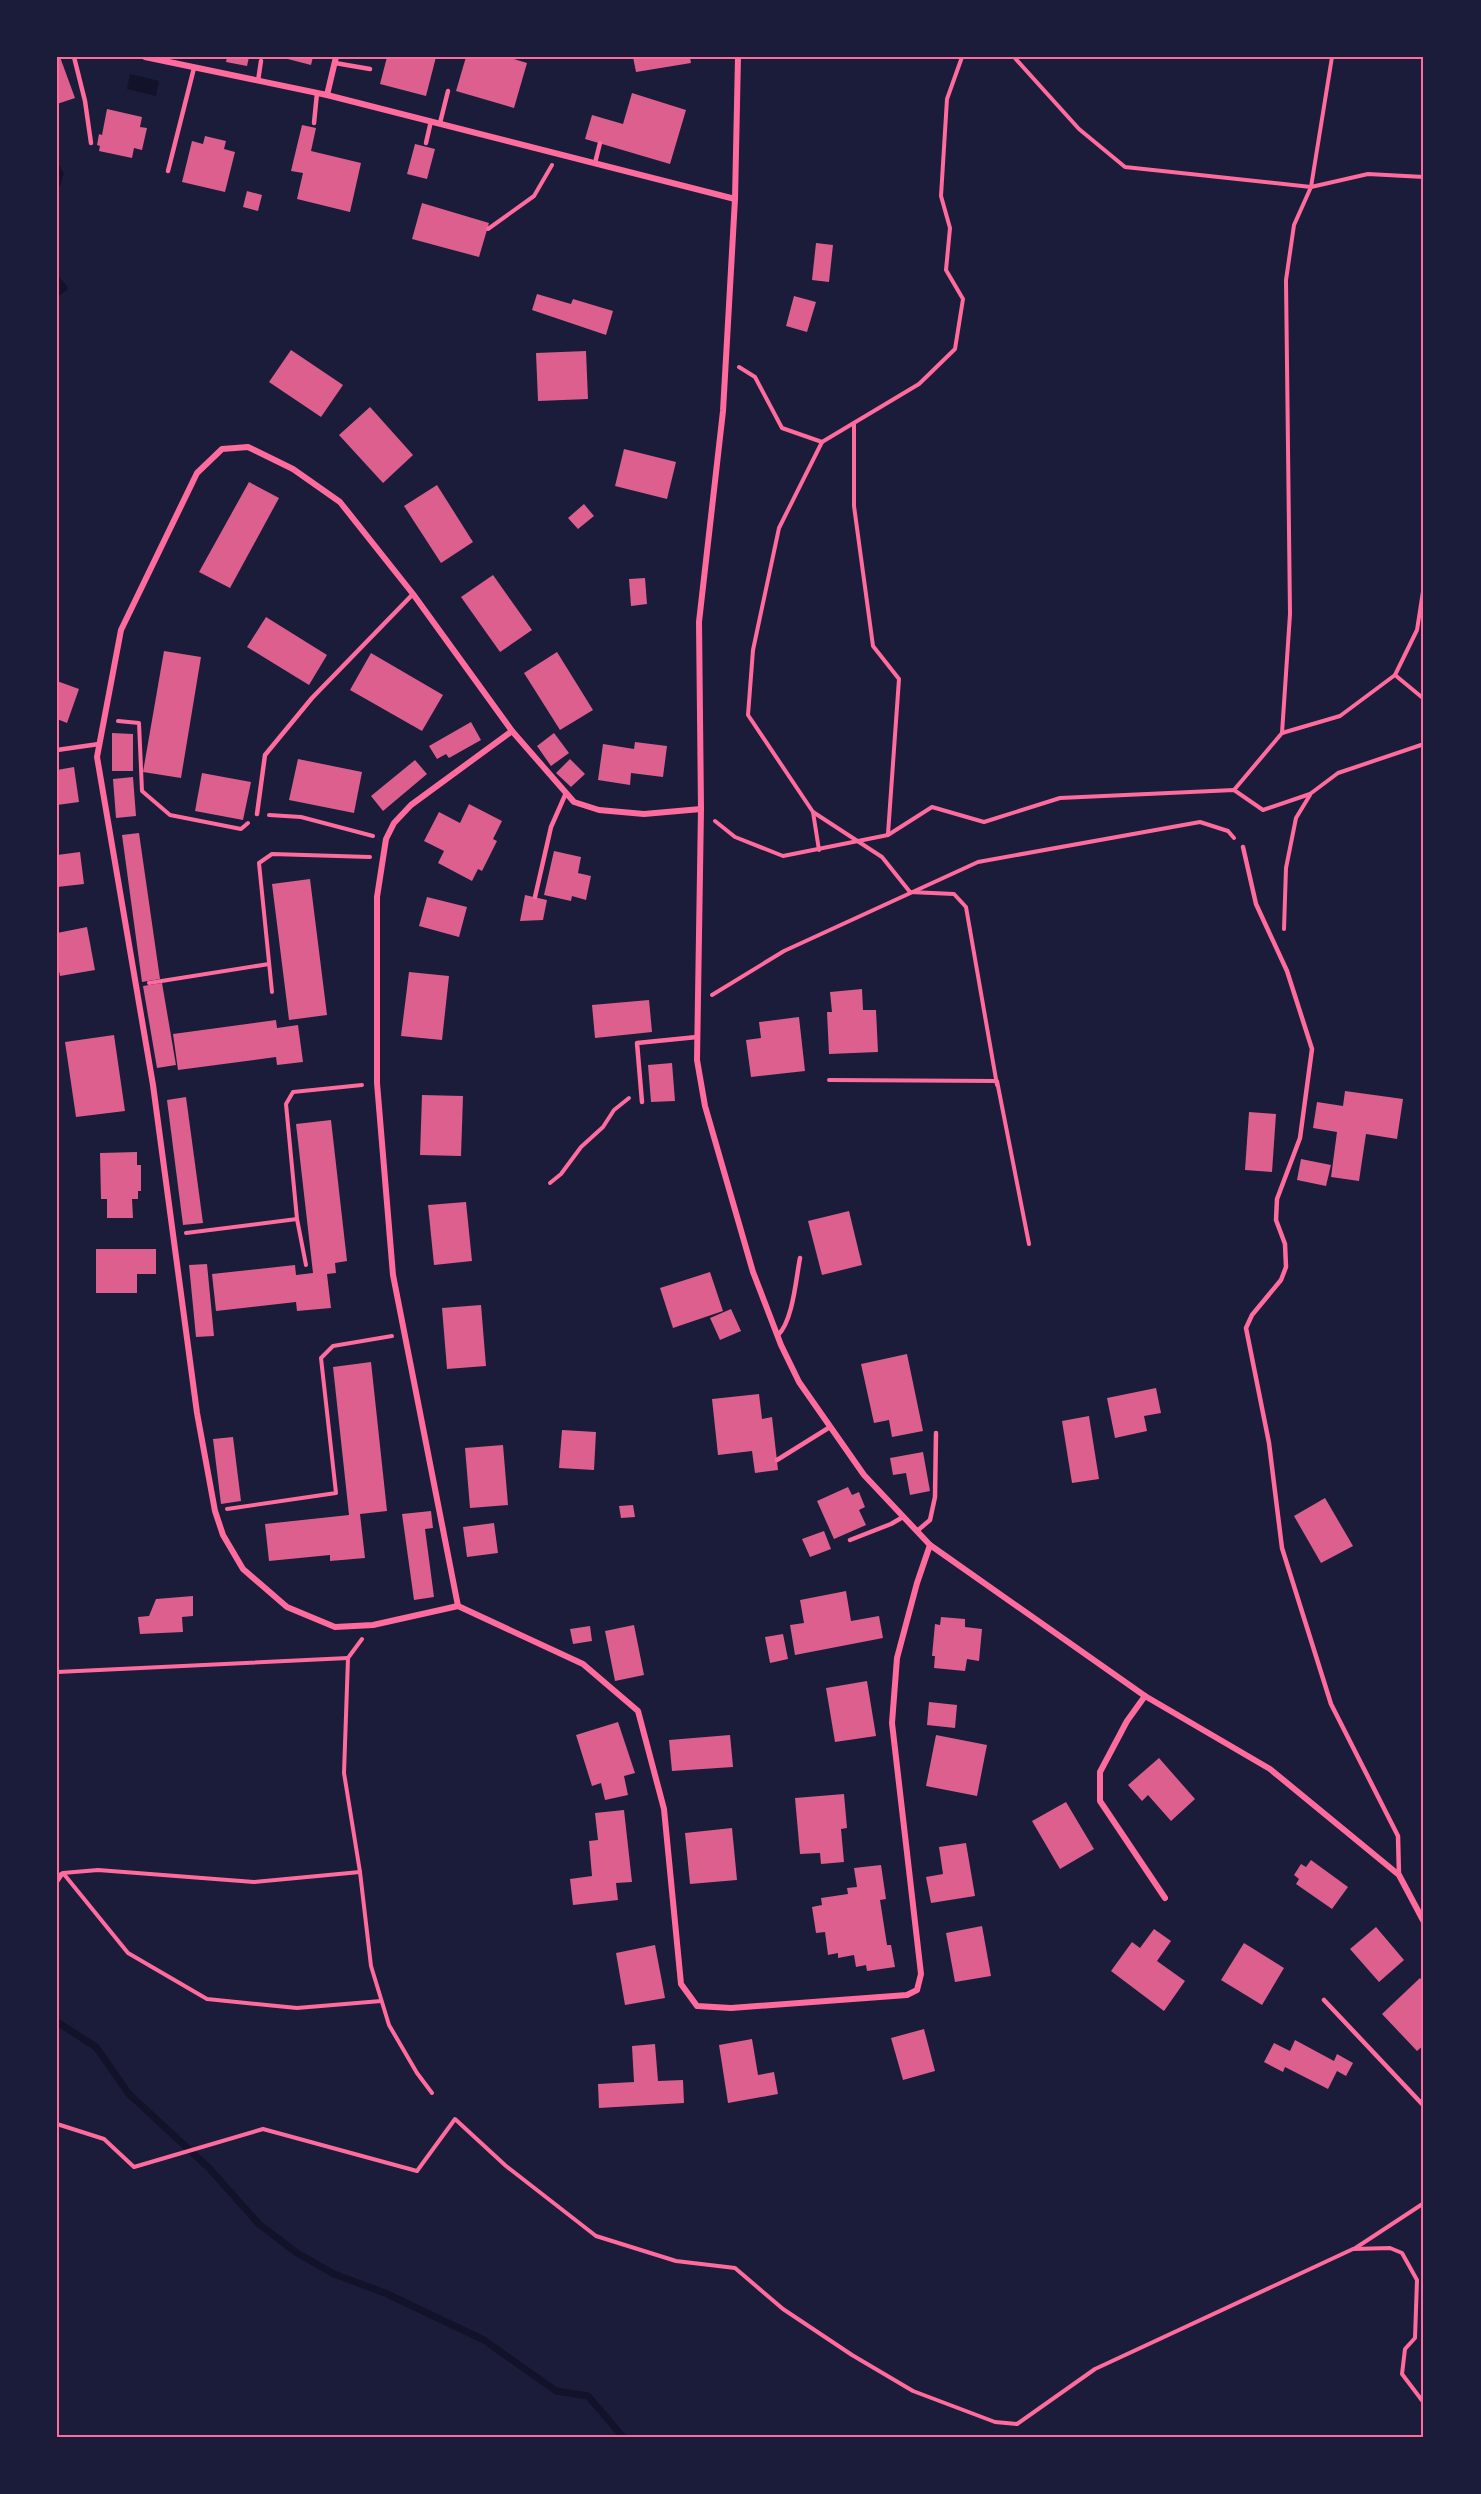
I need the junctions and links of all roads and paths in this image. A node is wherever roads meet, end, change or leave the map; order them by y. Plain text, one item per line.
1 (74, 57) edge
2 (145, 57) edge
3 (738, 57) edge
4 (962, 57) edge
5 (1014, 57) edge
6 (1332, 57) edge
7 (335, 60) edge
8 (261, 61) dead end
9 (194, 68) junction
10 (370, 69) dead end
11 (258, 81) junction
12 (447, 91) dead end
13 (317, 93) junction
14 (327, 95) junction
15 (431, 121) junction
16 (314, 123) dead end
17 (440, 123) junction
18 (426, 143) dead end
19 (600, 143) dead end
20 (91, 144) dead end
21 (556, 153) junction
22 (595, 163) junction
23 (168, 171) dead end
24 (1424, 177) edge
25 (1311, 187) junction
26 (735, 199) junction
27 (488, 229) dead end
28 (726, 359) junction
29 (854, 423) junction
30 (822, 442) junction
31 (1424, 585) edge
32 (413, 594) junction
33 (1395, 675) junction
34 (1424, 699) edge
35 (104, 720) junction
36 (512, 731) junction
37 (1282, 733) junction
38 (99, 744) junction
39 (1424, 744) edge
40 (57, 750) edge
41 (1234, 790) junction
42 (566, 793) junction
43 (1310, 794) junction
44 (700, 809) junction
45 (813, 812) junction
46 (257, 814) junction
47 (888, 835) junction
48 (386, 839) junction
49 (857, 841) junction
50 (1243, 847) joint
51 (819, 850) junction
52 (383, 857) junction
53 (910, 892) junction
54 (535, 897) dead end
55 (1284, 932) dead end
56 (269, 964) junction
57 (136, 985) junction
58 (272, 992) dead end
59 (697, 1004) junction
60 (697, 1037) junction
61 (829, 1080) dead end
62 (377, 1083) junction
63 (997, 1085) junction
64 (642, 1099) joint
65 (550, 1183) dead end
66 (297, 1218) junction
67 (173, 1235) junction
68 (1029, 1244) dead end
69 (800, 1258) dead end
70 (306, 1265) dead end
71 (405, 1334) junction
72 (778, 1335) junction
73 (830, 1427) junction
74 (936, 1433) dead end
75 (777, 1460) dead end
76 (215, 1510) junction
77 (903, 1516) junction
78 (917, 1531) junction
79 (850, 1540) dead end
80 (930, 1545) junction
81 (458, 1606) junction
82 (373, 1625) junction
83 (348, 1658) junction
84 (57, 1672) edge
85 (1145, 1696) junction
86 (360, 1872) junction
87 (63, 1873) junction
88 (1399, 1875) junction
89 (57, 1876) edge
90 (57, 1882) edge
91 (1165, 1898) dead end
92 (1424, 1922) edge
93 (1324, 2000) dead end
94 (381, 2001) junction
95 (432, 2093) dead end
96 (1424, 2106) edge
97 (57, 2124) edge
98 (1424, 2203) edge
99 (1353, 2249) junction
100 (1424, 2403) edge

1 - 20 lane
2 - 9 street
3 - 26 street
4 - 29 path
5 - 25 path
6 - 25 path
7 - 10 lane
7 - 14 street
8 - 11 lane
9 - 11 street
9 - 23 lane
11 - 13 street
12 - 17 lane
13 - 14 street
13 - 16 lane
14 - 15 street
15 - 17 street
15 - 18 lane
17 - 21 street
19 - 22 lane
21 - 22 street
21 - 27 path
22 - 26 street
24 - 25 path
25 - 37 path
26 - 28 street
28 - 30 path
28 - 44 street
29 - 30 path
29 - 47 path
30 - 45 path
31 - 33 path
32 - 35 street
32 - 36 street
32 - 46 lane
33 - 34 path
33 - 37 path
35 - 38 street
35 - 46 path
36 - 42 street
36 - 48 street
37 - 41 path
38 - 40 lane
38 - 57 street
39 - 43 path
41 - 43 path
41 - 47 path
42 - 44 street
42 - 54 lane
43 - 55 path
44 - 51 path
44 - 59 street
45 - 49 path
45 - 51 path
46 - 48 path
47 - 49 path
48 - 52 street
49 - 51 path
49 - 53 path
50 - 53 path
50 - 88 lane
52 - 56 path
52 - 62 street
53 - 59 path
53 - 63 path
56 - 57 path
56 - 58 path
57 - 67 street
59 - 60 street
60 - 64 lane
60 - 72 street
61 - 63 path
62 - 66 path
62 - 71 street
63 - 68 path
64 - 65 path
66 - 67 path
66 - 70 path
67 - 76 street
69 - 72 lane
71 - 76 path
71 - 81 street
72 - 73 street
73 - 75 lane
73 - 77 street
74 - 78 lane
76 - 82 street
77 - 78 street
77 - 79 lane
78 - 80 street
80 - 81 street
80 - 85 street
81 - 82 street
82 - 83 path
83 - 84 path
83 - 86 path
85 - 88 street
85 - 91 street
86 - 87 path
86 - 94 path
87 - 89 path
87 - 90 path
87 - 94 path
88 - 92 street
93 - 96 lane
94 - 95 path
97 - 99 path
98 - 99 path
99 - 100 path

